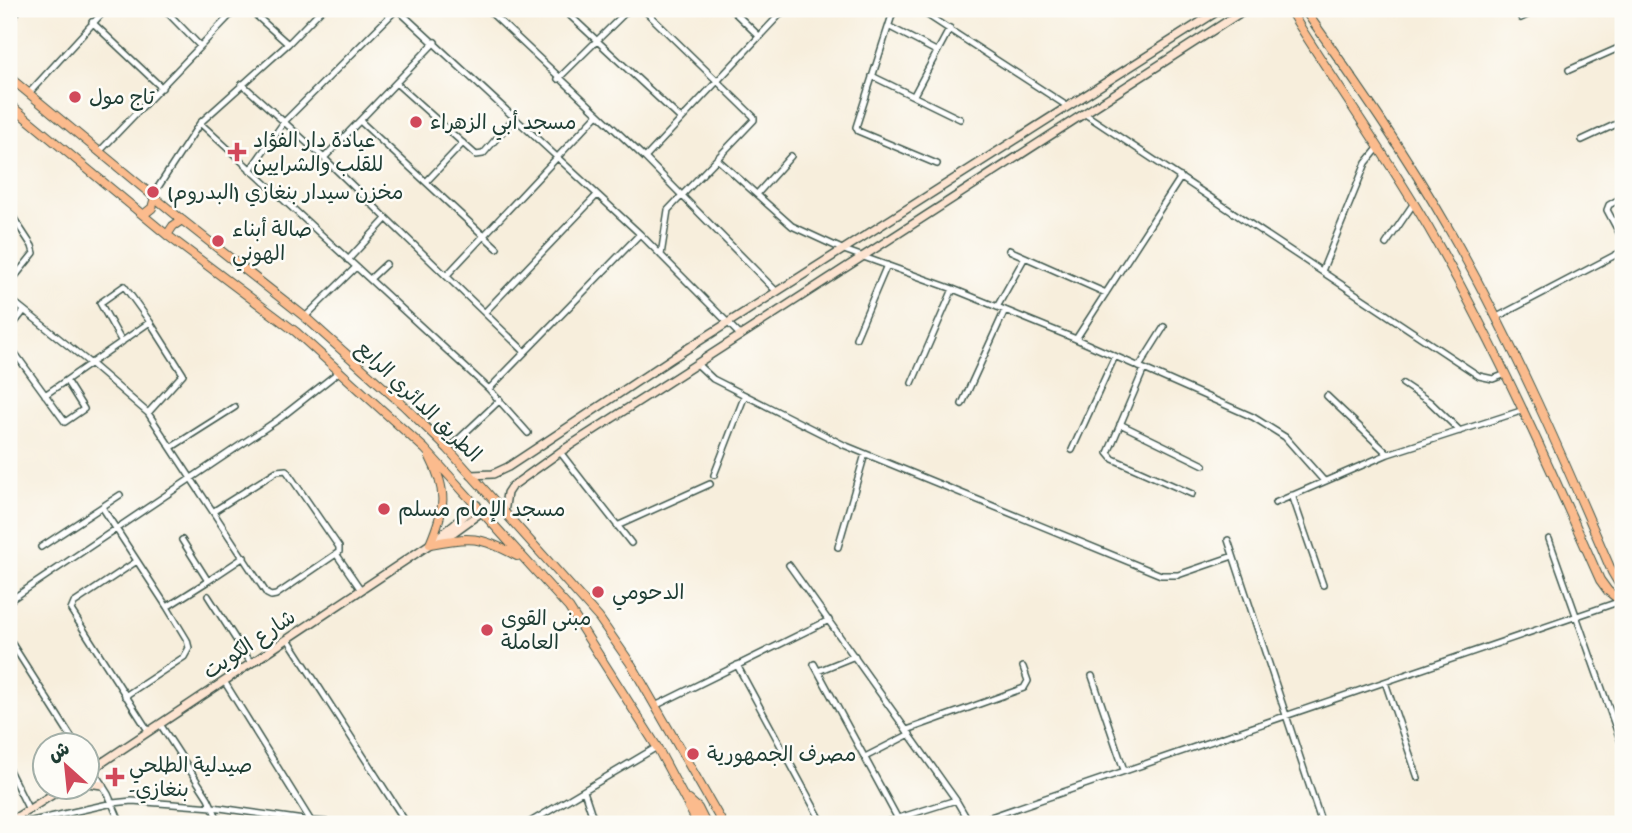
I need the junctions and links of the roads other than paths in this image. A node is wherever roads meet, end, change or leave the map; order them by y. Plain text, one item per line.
1 (19, 9) edge
2 (106, 9) edge
3 (164, 9) edge
4 (236, 9) edge
5 (249, 9) edge
6 (322, 9) edge
7 (397, 9) edge
8 (486, 9) edge
9 (563, 9) edge
10 (629, 9) edge
11 (643, 9) edge
12 (731, 9) edge
13 (785, 9) edge
14 (894, 9) edge
15 (918, 9) edge
16 (1221, 9) edge
17 (1246, 9) edge
18 (1282, 9) edge
19 (1289, 9) edge
20 (1304, 9) edge
21 (1540, 9) edge
22 (1294, 17) junction
23 (1521, 18) dead end
24 (9, 22) edge
25 (92, 22) junction
26 (890, 27) junction
27 (950, 28) junction
28 (760, 37) junction
29 (597, 40) junction
30 (435, 42) junction
31 (288, 44) junction
32 (200, 46) junction
33 (1623, 46) edge
34 (936, 51) junction
35 (1569, 70) dead end
36 (872, 76) junction
37 (9, 77) edge
38 (558, 79) junction
39 (717, 79) junction
40 (396, 83) junction
41 (242, 84) junction
42 (162, 88) junction
43 (29, 93) junction
44 (914, 95) junction
45 (9, 104) edge
46 (1067, 106) junction
47 (1085, 114) junction
48 (597, 116) junction
49 (515, 117) junction
50 (960, 118) dead end
51 (681, 119) junction
52 (360, 121) junction
53 (1623, 121) edge
54 (284, 122) junction
55 (201, 123) junction
56 (1582, 140) dead end
57 (463, 143) junction
58 (1379, 147) junction
59 (99, 152) junction
60 (791, 156) dead end
61 (556, 157) junction
62 (324, 158) junction
63 (645, 158) junction
64 (718, 159) junction
65 (937, 164) dead end
66 (250, 170) junction
67 (1181, 177) junction
68 (426, 183) junction
69 (757, 194) junction
70 (597, 195) junction
71 (154, 196) junction
72 (681, 196) junction
73 (1623, 197) edge
74 (1414, 203) junction
75 (9, 211) edge
76 (143, 215) junction
77 (386, 219) junction
78 (182, 220) junction
79 (640, 234) junction
80 (167, 235) junction
81 (482, 235) junction
82 (1623, 237) edge
83 (1386, 244) dead end
84 (497, 248) dead end
85 (844, 250) junction
86 (1009, 250) dead end
87 (1623, 251) edge
88 (661, 255) junction
89 (864, 257) junction
90 (1025, 257) junction
91 (348, 260) junction
92 (386, 264) dead end
93 (887, 265) junction
94 (356, 267) junction
95 (1322, 271) junction
96 (447, 275) junction
97 (370, 279) junction
98 (9, 284) edge
99 (953, 289) junction
100 (777, 292) junction
101 (1107, 292) junction
102 (9, 298) edge
103 (998, 307) junction
104 (1005, 310) junction
105 (23, 311) junction
106 (485, 312) junction
107 (305, 317) junction
108 (1497, 317) junction
109 (150, 322) junction
110 (730, 322) junction
111 (1164, 327) dead end
112 (9, 330) edge
113 (741, 336) junction
114 (856, 338) dead end
115 (1076, 339) junction
116 (122, 342) junction
117 (9, 345) edge
118 (525, 352) junction
119 (1115, 356) junction
120 (91, 364) junction
121 (697, 365) junction
122 (1142, 368) junction
123 (340, 371) junction
124 (1506, 374) junction
125 (67, 382) junction
126 (912, 383) dead end
127 (1403, 384) dead end
128 (489, 389) junction
129 (45, 395) junction
130 (745, 395) junction
131 (1327, 396) dead end
132 (500, 400) junction
133 (962, 404) dead end
134 (235, 407) dead end
135 (1524, 410) junction
136 (148, 414) junction
137 (1120, 424) junction
138 (1460, 431) junction
139 (528, 433) dead end
140 (172, 447) junction
141 (425, 449) junction
142 (448, 449) junction
143 (1072, 450) dead end
144 (560, 452) junction
145 (866, 454) junction
146 (1388, 454) junction
147 (1204, 465) dead end
148 (471, 475) junction
149 (714, 475) dead end
150 (192, 480) junction
151 (1324, 481) junction
152 (710, 484) dead end
153 (1192, 494) dead end
154 (120, 495) dead end
155 (1292, 495) junction
156 (1275, 503) dead end
157 (102, 507) junction
158 (480, 508) junction
159 (214, 511) junction
160 (504, 513) junction
161 (617, 526) junction
162 (117, 529) junction
163 (1549, 539) dead end
164 (182, 540) dead end
165 (1228, 540) dead end
166 (631, 543) dead end
167 (430, 544) junction
168 (41, 547) dead end
169 (838, 547) dead end
170 (337, 555) junction
171 (1233, 556) junction
172 (244, 557) junction
173 (523, 559) junction
174 (137, 561) junction
175 (789, 565) dead end
176 (208, 580) junction
177 (1323, 585) dead end
178 (361, 590) junction
179 (1623, 591) edge
180 (208, 596) dead end
181 (9, 601) edge
182 (1622, 601) edge
183 (167, 607) junction
184 (1577, 617) junction
185 (829, 620) junction
186 (9, 639) edge
187 (288, 639) junction
188 (855, 656) junction
189 (251, 663) junction
190 (814, 664) dead end
191 (737, 665) junction
192 (1023, 667) dead end
193 (818, 671) junction
194 (1092, 676) dead end
195 (224, 681) junction
196 (1385, 682) junction
197 (125, 696) junction
198 (655, 706) junction
199 (1286, 716) junction
200 (160, 724) junction
201 (68, 732) edge
202 (149, 732) junction
203 (909, 732) junction
204 (657, 747) junction
205 (1623, 748) edge
206 (864, 757) junction
207 (102, 760) edge
208 (9, 770) edge
209 (1125, 771) junction
210 (1418, 778) dead end
211 (102, 785) edge
212 (584, 791) junction
213 (684, 796) junction
214 (956, 800) junction
215 (41, 802) edge
216 (113, 803) junction
217 (213, 807) junction
218 (29, 810) junction
219 (20, 815) junction
220 (908, 816) junction
221 (898, 819) junction
222 (9, 822) edge
223 (311, 822) edge
224 (721, 823) edge
225 (23, 824) edge
226 (121, 824) edge
227 (220, 824) edge
228 (360, 824) edge
229 (407, 824) edge
230 (527, 824) edge
231 (595, 824) edge
232 (698, 824) edge
233 (706, 824) edge
234 (823, 824) edge
235 (880, 824) edge
236 (911, 824) edge
237 (970, 824) edge
238 (1322, 824) edge

1 - 24 street
2 - 25 street
3 - 32 street
4 - 32 street
5 - 31 street
6 - 31 street
7 - 30 street
7 - 54 street
8 - 38 street
9 - 29 street
10 - 29 street
11 - 39 street
12 - 28 street
13 - 28 street
14 - 26 street
15 - 27 street
16 - 46 main road
17 - 47 main road
18 - 22 main road
19 - 22 main road
20 - 108 main road
21 - 23 street
22 - 58 main road
25 - 42 street
25 - 43 street
26 - 34 street
26 - 36 street
27 - 34 street
27 - 46 street
28 - 39 street
29 - 38 street
29 - 51 street
30 - 40 street
30 - 49 street
31 - 41 street
32 - 42 street
33 - 35 street
34 - 44 street
36 - 44 street
36 - 65 street
37 - 43 main road, الطريق الدائري الرابع
38 - 48 street
39 - 51 street
39 - 64 street
40 - 52 street
40 - 57 street
41 - 54 street
41 - 55 street
42 - 59 street
43 - 59 main road, الطريق الدائري الرابع
44 - 50 street
45 - 76 main road, الطريق الدائري الرابع
46 - 85 main road
47 - 67 street
47 - 89 main road
48 - 61 street
48 - 63 street
49 - 57 street
49 - 61 street
51 - 63 street
52 - 62 street
52 - 68 street
53 - 56 street
54 - 62 street
54 - 66 street
55 - 66 street
55 - 71 street
57 - 68 street
58 - 74 main road
58 - 95 street
59 - 71 main road, الطريق الدائري الرابع
60 - 69 street
61 - 70 street
61 - 81 street
62 - 77 street
63 - 72 street
64 - 69 street
64 - 72 street
66 - 91 street
67 - 95 street
67 - 101 street
68 - 81 street
69 - 85 street
70 - 79 street
70 - 106 street
71 - 76 main road
71 - 78 main road, الطريق الدائري الرابع
72 - 88 street
72 - 100 street
73 - 82 street
74 - 83 street
74 - 124 main road
75 - 98 street
76 - 80 main road, الطريق الدائري الرابع
77 - 91 street
77 - 96 street
78 - 80 main road
78 - 107 main road, الطريق الدائري الرابع
79 - 88 street
79 - 118 street
80 - 123 main road, الطريق الدائري الرابع
81 - 84 street
81 - 96 street
85 - 89 street
85 - 100 main road
86 - 90 street
87 - 108 street
88 - 110 street
89 - 93 street
89 - 113 main road
90 - 101 street
90 - 103 street
91 - 94 street
92 - 97 street
93 - 99 street
93 - 114 street
94 - 97 street
94 - 107 street
95 - 124 street
96 - 106 street
97 - 128 street
99 - 103 street
99 - 126 street
100 - 110 main road
101 - 115 street
102 - 105 street
103 - 104 street
104 - 115 street
104 - 133 street
105 - 112 street
105 - 120 street
106 - 118 street
107 - 142 main road, الطريق الدائري الرابع
108 - 179 main road
109 - 116 street
109 - 116 street
109 - 136 street
110 - 113 street
110 - 148 main road
111 - 122 street
113 - 121 main road
115 - 119 street
116 - 120 street
117 - 129 street
118 - 128 street
119 - 122 street
119 - 143 street
120 - 125 street
120 - 136 street
121 - 130 street
121 - 144 main road
122 - 137 street
122 - 151 street
123 - 141 main road, الطريق الدائري الرابع
123 - 150 street
124 - 135 main road
125 - 129 street
125 - 129 street
127 - 138 street
128 - 132 street
130 - 145 street
130 - 149 street
131 - 146 street
132 - 139 street
132 - 142 street
134 - 140 street
135 - 138 street
135 - 182 main road
136 - 140 street
137 - 147 street
137 - 153 street
138 - 146 street
140 - 150 street
141 - 158 main road, الطريق الدائري الرابع
141 - 167 main road
142 - 148 main road, الطريق الدائري الرابع
144 - 160 main road
144 - 161 street
145 - 169 street
145 - 171 street
146 - 151 street
148 - 160 main road, الطريق الدائري الرابع
150 - 159 street
150 - 162 street
151 - 155 street
152 - 161 street
154 - 157 street
155 - 156 street
155 - 177 street
157 - 162 street
157 - 168 street
158 - 167 main road, شارع الكويت
158 - 173 main road, الطريق الدائري الرابع
159 - 170 street
159 - 172 street
160 - 198 main road, الطريق الدائري الرابع
161 - 166 street
162 - 174 street
162 - 181 street
163 - 184 street
164 - 176 street
165 - 171 street
167 - 173 main road
167 - 178 main road, شارع الكويت
170 - 172 street
170 - 178 street
171 - 199 street
172 - 176 street
173 - 204 main road, الطريق الدائري الرابع
174 - 183 street
174 - 197 street
175 - 185 street
176 - 183 street
178 - 187 main road, شارع الكويت
180 - 189 street
182 - 184 street
183 - 197 street
184 - 196 street
184 - 205 street
185 - 188 street
185 - 191 street
186 - 201 street
187 - 189 main road, شارع الكويت
187 - 229 street
188 - 193 street
188 - 203 street
189 - 195 main road, شارع الكويت
190 - 193 street
191 - 198 street
191 - 234 street
192 - 203 street
193 - 206 street
194 - 209 street
195 - 200 main road, شارع الكويت
195 - 223 street
196 - 199 street
196 - 210 street
197 - 202 street
198 - 224 main road, الطريق الدائري الرابع
199 - 209 street
199 - 238 street
200 - 202 main road, شارع الكويت
200 - 217 street
202 - 207 main road, شارع الكويت
203 - 206 street
203 - 214 street
204 - 212 street
204 - 213 main road, الطريق الدائري الرابع
206 - 221 street
208 - 218 street
209 - 237 street
211 - 216 street
212 - 230 street
212 - 231 street
213 - 232 main road, الطريق الدائري الرابع
213 - 233 main road
214 - 220 street
214 - 237 street
215 - 218 main road
216 - 217 street
216 - 225 street
216 - 226 street
217 - 223 street
217 - 227 street
218 - 219 main road
219 - 222 main road
219 - 225 street
220 - 221 street
220 - 236 street
221 - 235 street
223 - 228 street

